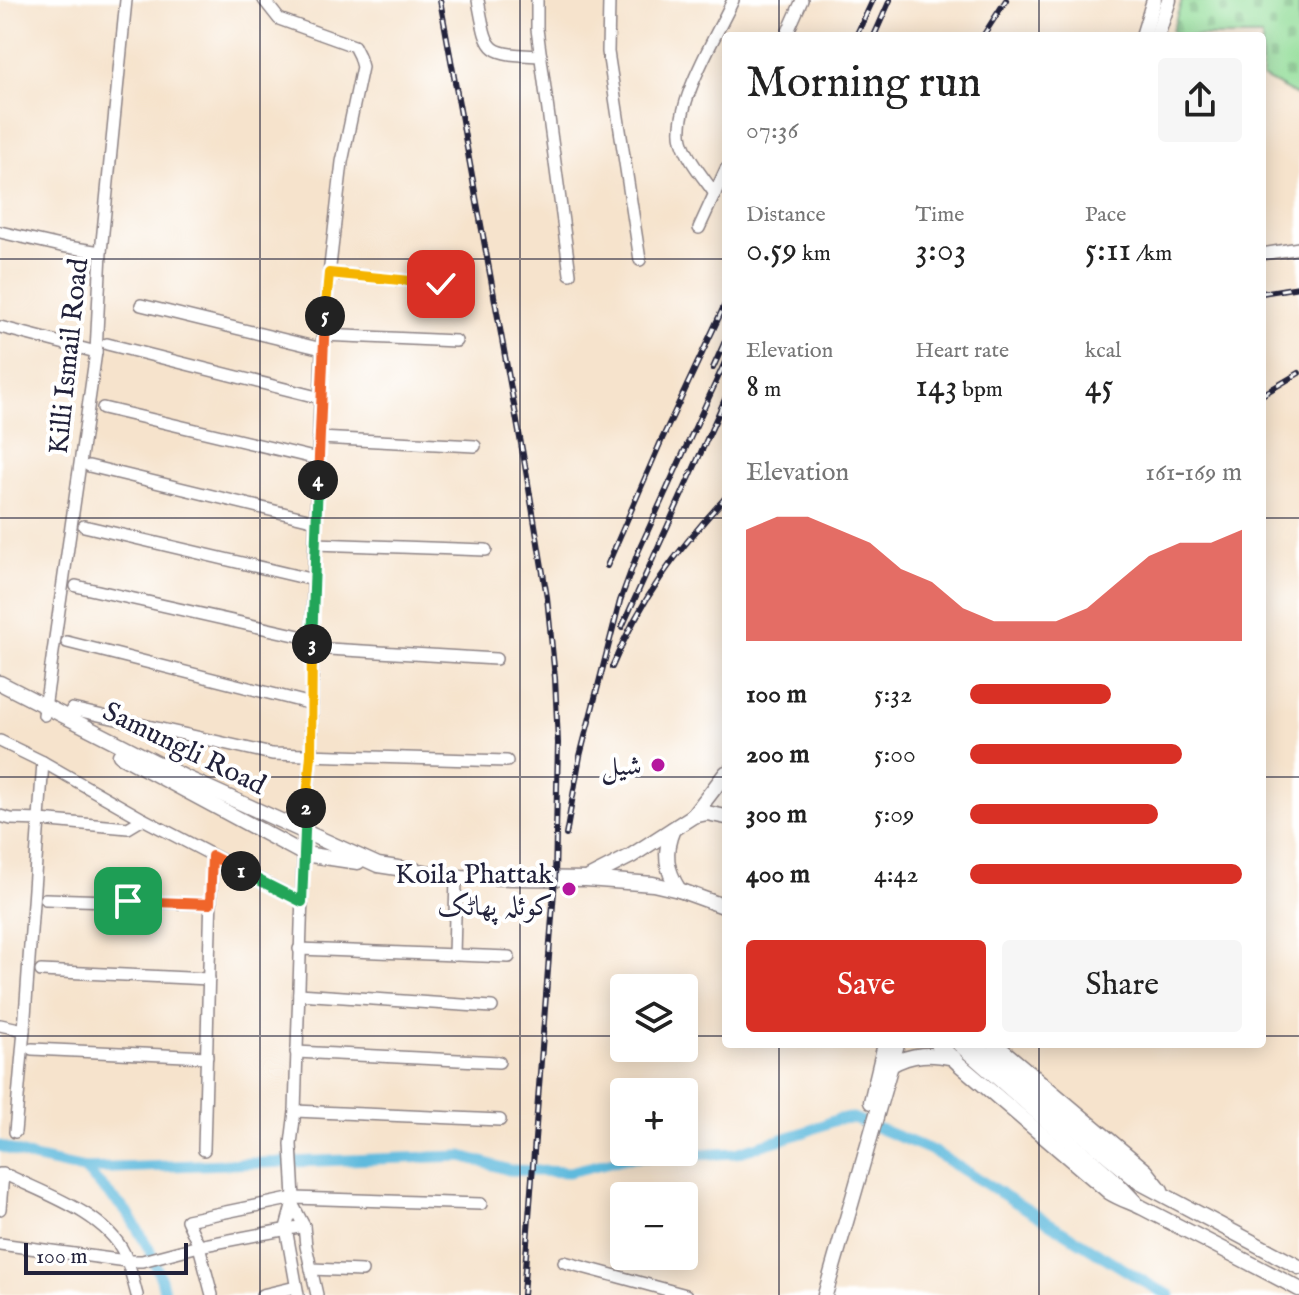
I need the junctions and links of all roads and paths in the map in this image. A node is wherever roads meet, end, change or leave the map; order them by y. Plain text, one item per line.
1 (126, 0) edge
2 (264, 0) edge
3 (478, 0) edge
4 (537, 0) edge
5 (609, 0) edge
6 (733, 0) edge
7 (802, 0) edge
8 (1154, 0) edge
9 (1169, 0) edge
10 (788, 32) edge
11 (1144, 32) edge
12 (1158, 32) edge
13 (541, 56) junction
14 (722, 178) edge
15 (715, 194) junction
16 (699, 228) dead end
17 (0, 232) edge
18 (1299, 248) edge
19 (101, 252) junction
20 (1266, 253) edge
21 (640, 260) dead end
22 (329, 273) junction
23 (570, 274) dead end
24 (441, 284) dead end
25 (141, 305) dead end
26 (0, 327) edge
27 (323, 335) junction
28 (456, 341) dead end
29 (107, 344) dead end
30 (322, 349) junction
31 (96, 352) junction
32 (321, 398) junction
33 (103, 408) dead end
34 (319, 438) junction
35 (475, 446) dead end
36 (318, 459) junction
37 (89, 466) dead end
38 (316, 521) junction
39 (84, 526) dead end
40 (315, 544) junction
41 (486, 550) dead end
42 (314, 580) junction
43 (76, 586) dead end
44 (67, 642) dead end
45 (312, 644) junction
46 (496, 659) dead end
47 (0, 683) edge
48 (0, 693) edge
49 (312, 704) junction
50 (72, 709) dead end
51 (45, 711) junction
52 (0, 741) edge
53 (311, 755) junction
54 (507, 761) dead end
55 (43, 762) junction
56 (722, 778) edge
57 (693, 816) junction
58 (722, 816) edge
59 (5, 818) edge
60 (143, 819) junction
61 (40, 820) junction
62 (673, 829) junction
63 (0, 831) edge
64 (304, 833) junction
65 (304, 854) junction
66 (212, 856) junction
67 (378, 865) junction
68 (456, 877) junction
69 (586, 879) junction
70 (679, 890) junction
71 (45, 899) dead end
72 (302, 902) junction
73 (722, 902) edge
74 (210, 904) junction
75 (299, 949) junction
76 (454, 955) junction
77 (509, 957) dead end
78 (41, 971) dead end
79 (209, 979) junction
80 (299, 994) junction
81 (492, 1007) dead end
82 (0, 1025) edge
83 (24, 1030) junction
84 (884, 1048) edge
85 (896, 1048) edge
86 (980, 1048) edge
87 (1000, 1048) edge
88 (32, 1049) dead end
89 (957, 1051) edge
90 (296, 1052) junction
91 (207, 1057) junction
92 (499, 1062) dead end
93 (891, 1065) junction
94 (295, 1111) junction
95 (500, 1120) dead end
96 (15, 1132) dead end
97 (204, 1150) dead end
98 (863, 1150) junction
99 (1, 1174) edge
100 (1167, 1196) junction
101 (293, 1201) junction
102 (481, 1204) dead end
103 (1138, 1205) junction
104 (0, 1209) edge
105 (304, 1226) junction
106 (286, 1228) junction
107 (0, 1244) edge
108 (199, 1246) junction
109 (126, 1261) junction
110 (564, 1262) dead end
111 (1299, 1267) edge
112 (311, 1269) junction
113 (362, 1271) dead end
114 (1299, 1289) edge
115 (297, 1291) edge
116 (137, 1295) edge
117 (212, 1295) edge
118 (262, 1295) edge
119 (317, 1295) edge
120 (686, 1295) edge
121 (816, 1295) edge
122 (825, 1295) edge

1 - 19 street, Killi Ismail Road
2 - 22 street
3 - 13 street
4 - 13 street
5 - 21 street
6 - 15 street
7 - 10 street
8 - 11 main road
9 - 12 main road
13 - 23 street
14 - 15 street
15 - 16 street
17 - 19 street
18 - 20 street
19 - 31 street, Killi Ismail Road
22 - 24 street
22 - 27 street
25 - 30 street
26 - 31 street
27 - 28 street
27 - 30 street
29 - 32 street
30 - 32 street
31 - 51 street, Killi Ismail Road
32 - 34 street
33 - 36 street
34 - 35 street
34 - 36 street
36 - 38 street
37 - 38 street
38 - 40 street
39 - 42 street
40 - 41 street
40 - 42 street
42 - 45 street
43 - 45 street
44 - 49 street
45 - 46 street
45 - 49 street
47 - 51 main road, Samungli Road
48 - 51 main road, Samungli Road
49 - 53 street
50 - 53 street
51 - 64 main road, Samungli Road
51 - 65 main road
52 - 55 street
53 - 54 street
53 - 64 street
55 - 60 street
55 - 61 street
56 - 57 main road, Samungli Road
57 - 58 main road
57 - 62 main road, Samungli Road
59 - 61 street
59 - 63 street
60 - 61 street
60 - 66 street
61 - 83 street
62 - 69 main road, Samungli Road
62 - 70 main road
64 - 65 street
64 - 67 main road, Samungli Road
65 - 67 main road
65 - 72 street
66 - 72 street
66 - 74 street
67 - 68 main road, Samungli Road
68 - 69 main road, Samungli Road
68 - 76 street
69 - 70 main road, Samungli Road
70 - 73 main road, Samungli Road
71 - 74 street
72 - 75 street
74 - 79 street
75 - 76 street
75 - 80 street
76 - 77 street
78 - 79 street
79 - 91 street
80 - 81 street
80 - 90 street
82 - 83 street
83 - 96 street
84 - 98 main road
85 - 93 main road
86 - 100 main road
87 - 100 main road
88 - 91 street
89 - 93 main road
89 - 103 main road
89 - 103 main road
90 - 92 street
90 - 94 street
91 - 97 street
93 - 98 main road
94 - 95 street
94 - 101 street
98 - 121 main road
98 - 122 main road
99 - 104 street
99 - 109 street
100 - 111 main road
101 - 102 street
101 - 105 street
101 - 106 street
101 - 108 street
103 - 114 main road
105 - 106 street
105 - 112 street
106 - 108 street
106 - 115 street
107 - 109 street
108 - 109 street
108 - 117 street
109 - 116 street
110 - 120 street
112 - 113 street
112 - 119 street
115 - 118 street

